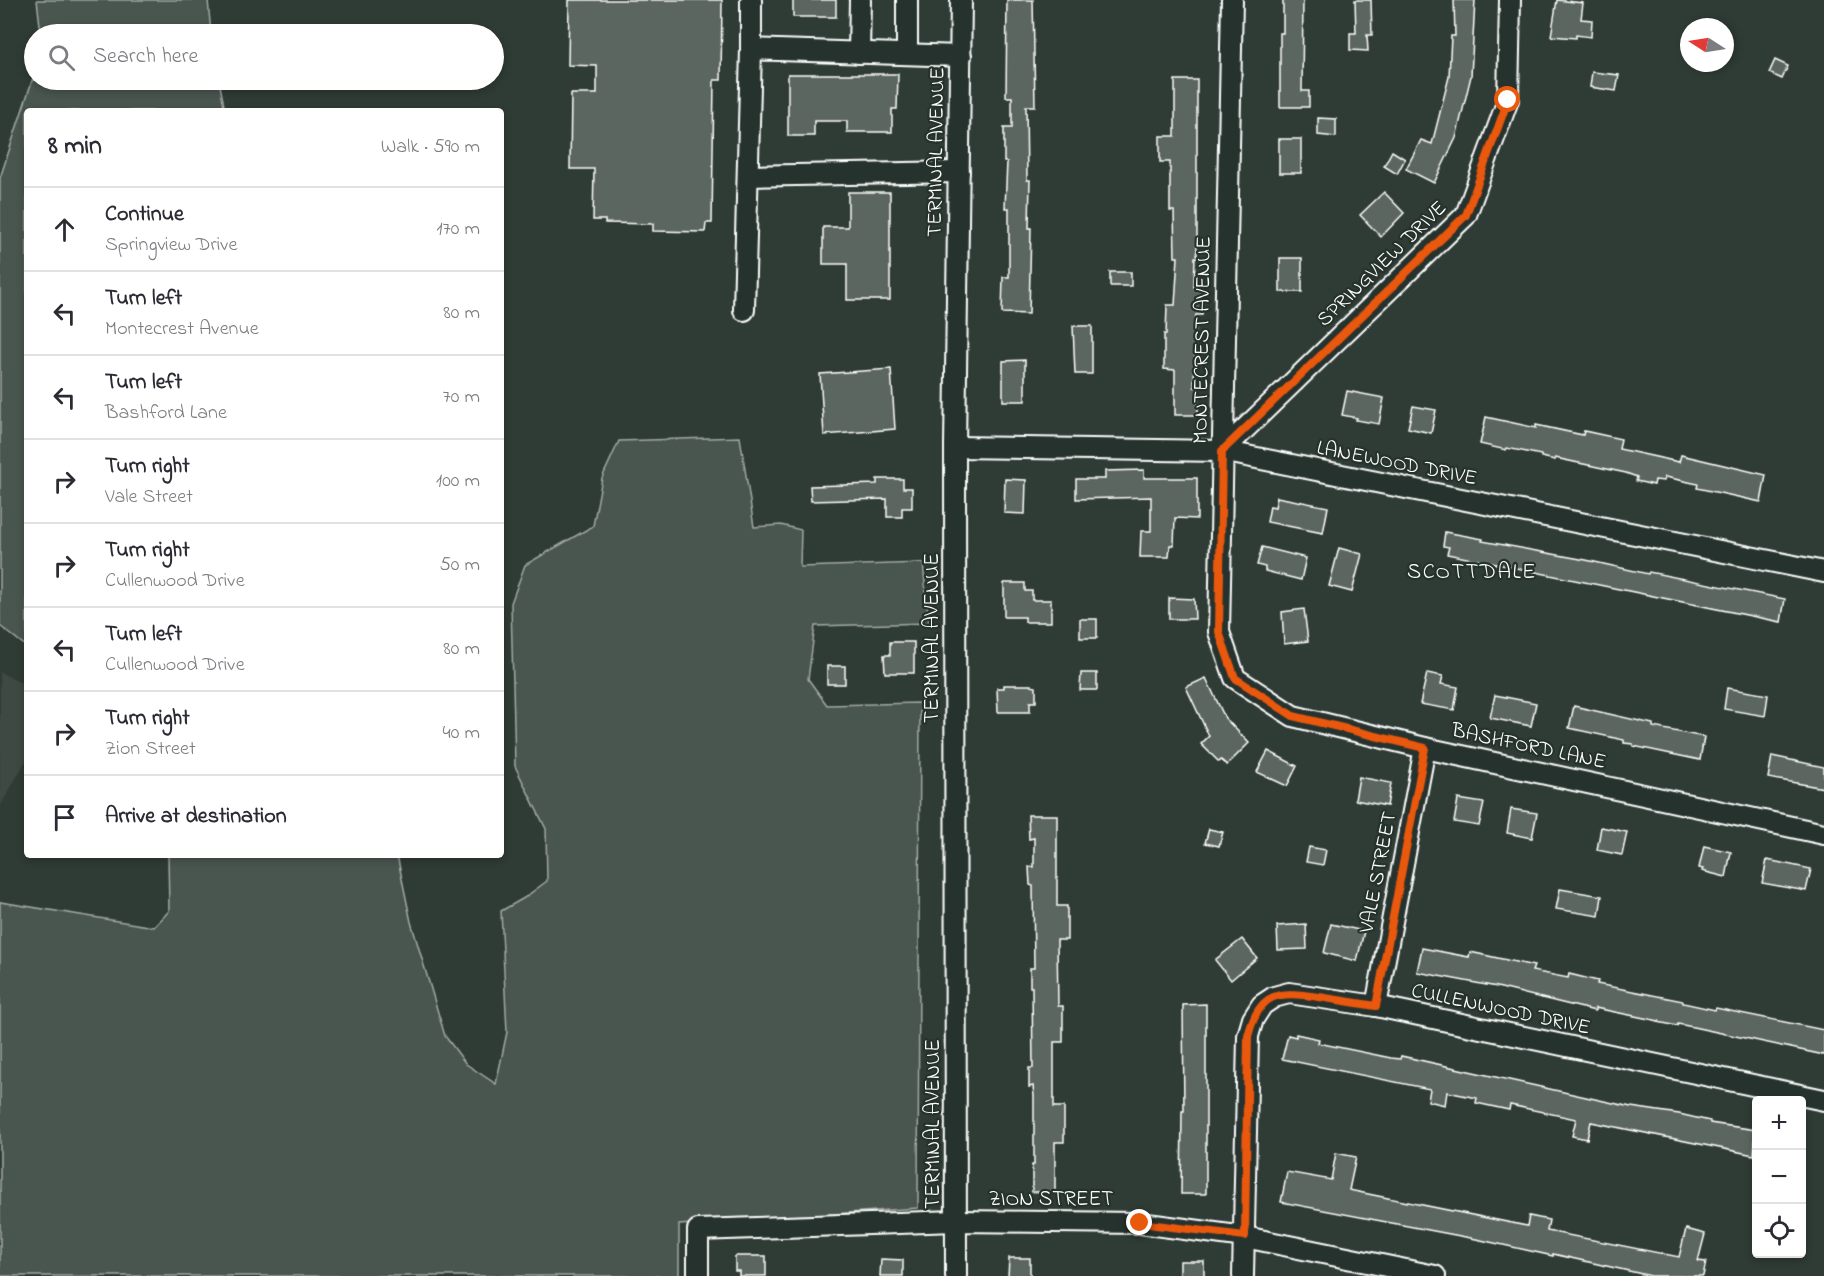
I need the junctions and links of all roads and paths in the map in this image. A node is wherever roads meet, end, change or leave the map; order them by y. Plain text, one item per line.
1 (751, 0) edge
2 (860, 0) edge
3 (907, 0) edge
4 (961, 0) edge
5 (1232, 0) edge
6 (1510, 0) edge
7 (751, 49) junction
8 (859, 53) junction
9 (907, 54) junction
10 (961, 56) junction
11 (959, 172) junction
12 (748, 176) junction
13 (744, 310) dead end
14 (955, 447) junction
15 (1222, 451) junction
16 (1824, 572) edge
17 (1235, 678) joint
18 (1425, 748) junction
19 (1824, 834) edge
20 (1376, 1006) junction
21 (1824, 1100) edge
22 (956, 1221) junction
23 (1245, 1236) junction
24 (698, 1276) edge
25 (956, 1276) edge
26 (1243, 1276) edge
27 (1436, 1276) edge

1 - 7 street
2 - 8 street
3 - 9 street
4 - 10 street, TERMINAL AVENUE
5 - 15 street, MONTECREST AVENUE
6 - 15 street, SPRINGVIEW DRIVE
7 - 8 street
7 - 12 street
8 - 9 street
9 - 10 street
10 - 11 street, TERMINAL AVENUE
11 - 12 street
11 - 14 street, TERMINAL AVENUE
12 - 13 street
14 - 15 street, LANEWOOD DRIVE
14 - 22 street, TERMINAL AVENUE
15 - 16 street, LANEWOOD DRIVE
15 - 17 street, MONTECREST AVENUE
17 - 18 street, BASHFORD LANE
18 - 19 street, BASHFORD LANE
18 - 20 street, VALE STREET
20 - 21 street, CULLENWOOD DRIVE
20 - 23 street, CULLENWOOD DRIVE
22 - 23 street, ZION STREET
22 - 24 street, ZION STREET
22 - 25 street, TERMINAL AVENUE
23 - 26 street, CULLENWOOD DRIVE
23 - 27 street, ZION STREET

